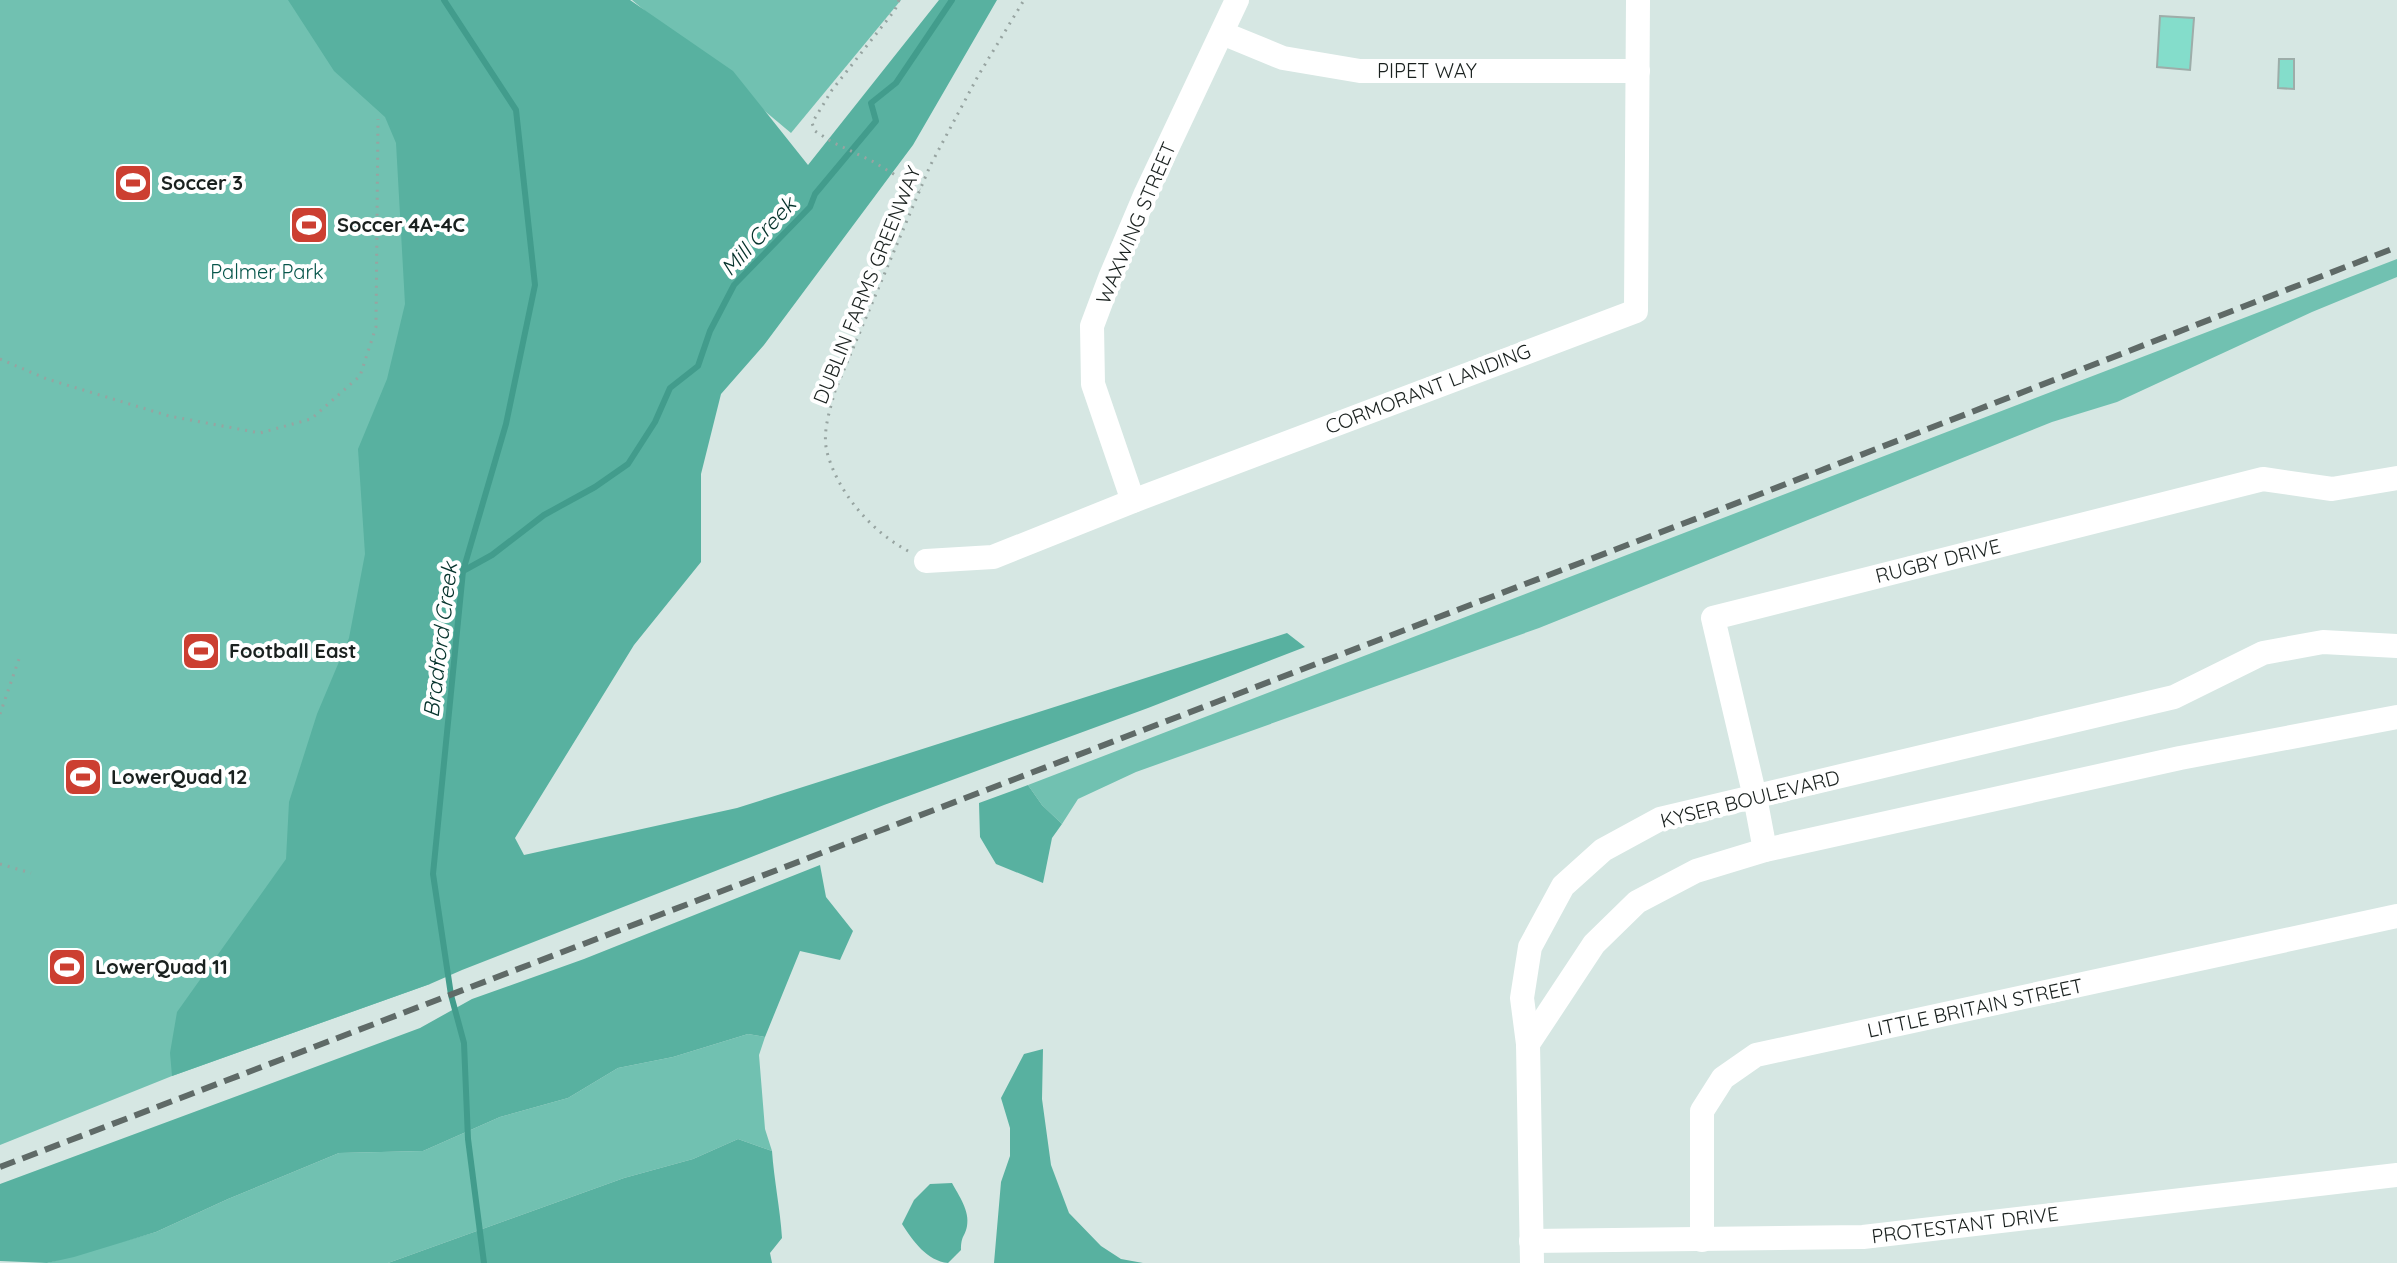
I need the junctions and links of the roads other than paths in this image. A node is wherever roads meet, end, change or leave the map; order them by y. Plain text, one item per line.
1 (1237, 0) edge
2 (1638, 0) edge
3 (1222, 33) junction
4 (1638, 71) junction
5 (2397, 478) edge
6 (1133, 501) junction
7 (926, 561) road end
8 (2397, 646) edge
9 (2397, 717) edge
10 (1755, 797) junction
11 (1765, 850) junction
12 (2397, 916) edge
13 (1528, 1044) junction
14 (2397, 1175) edge
15 (1702, 1240) junction
16 (1532, 1252) edge

1 - 3 street, WAXWING STREET
2 - 4 street, CORMORANT LANDING
3 - 4 street, PIPET WAY
3 - 6 street, WAXWING STREET
4 - 6 street, CORMORANT LANDING
5 - 10 street, RUGBY DRIVE
6 - 7 street, CORMORANT LANDING
8 - 10 street, KYSER BOULEVARD
9 - 11 street
10 - 11 street, RUGBY DRIVE
10 - 13 street, KYSER BOULEVARD
11 - 13 street
12 - 15 street, LITTLE BRITAIN STREET
13 - 16 street, KYSER BOULEVARD
14 - 15 street, PROTESTANT DRIVE
15 - 16 street, PROTESTANT DRIVE

